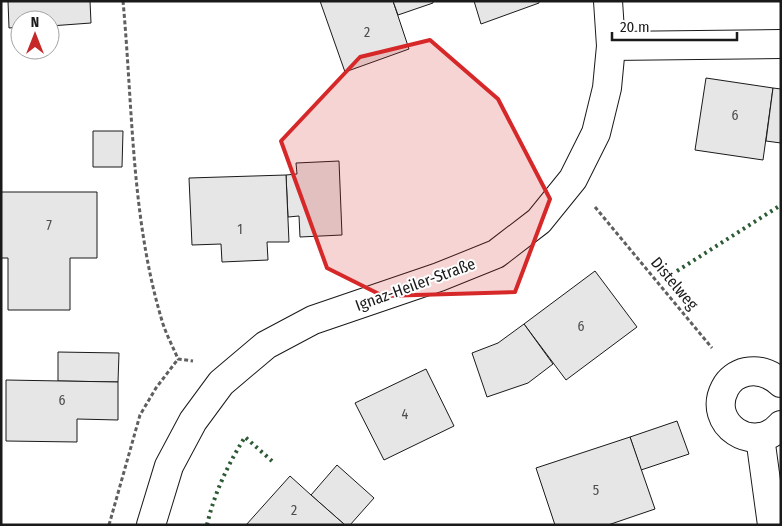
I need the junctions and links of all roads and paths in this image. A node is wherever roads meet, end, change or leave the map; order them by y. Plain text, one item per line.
1 (123, 1) edge
2 (608, 1) edge
3 (781, 44) edge
4 (612, 46) junction
5 (595, 206) dead end
6 (178, 359) junction
7 (735, 376) junction
8 (221, 383) junction
9 (781, 383) edge
10 (771, 431) edge
11 (109, 525) edge
12 (151, 525) edge
13 (772, 525) edge

1 - 6 path
2 - 4 street, Ignaz-Heiler-Straße
3 - 4 street
4 - 8 street, Ignaz-Heiler-Straße
5 - 7 path, Distelweg
6 - 8 path
6 - 11 path
7 - 9 street
7 - 10 street
8 - 12 street, Ignaz-Heiler-Straße
10 - 13 street

